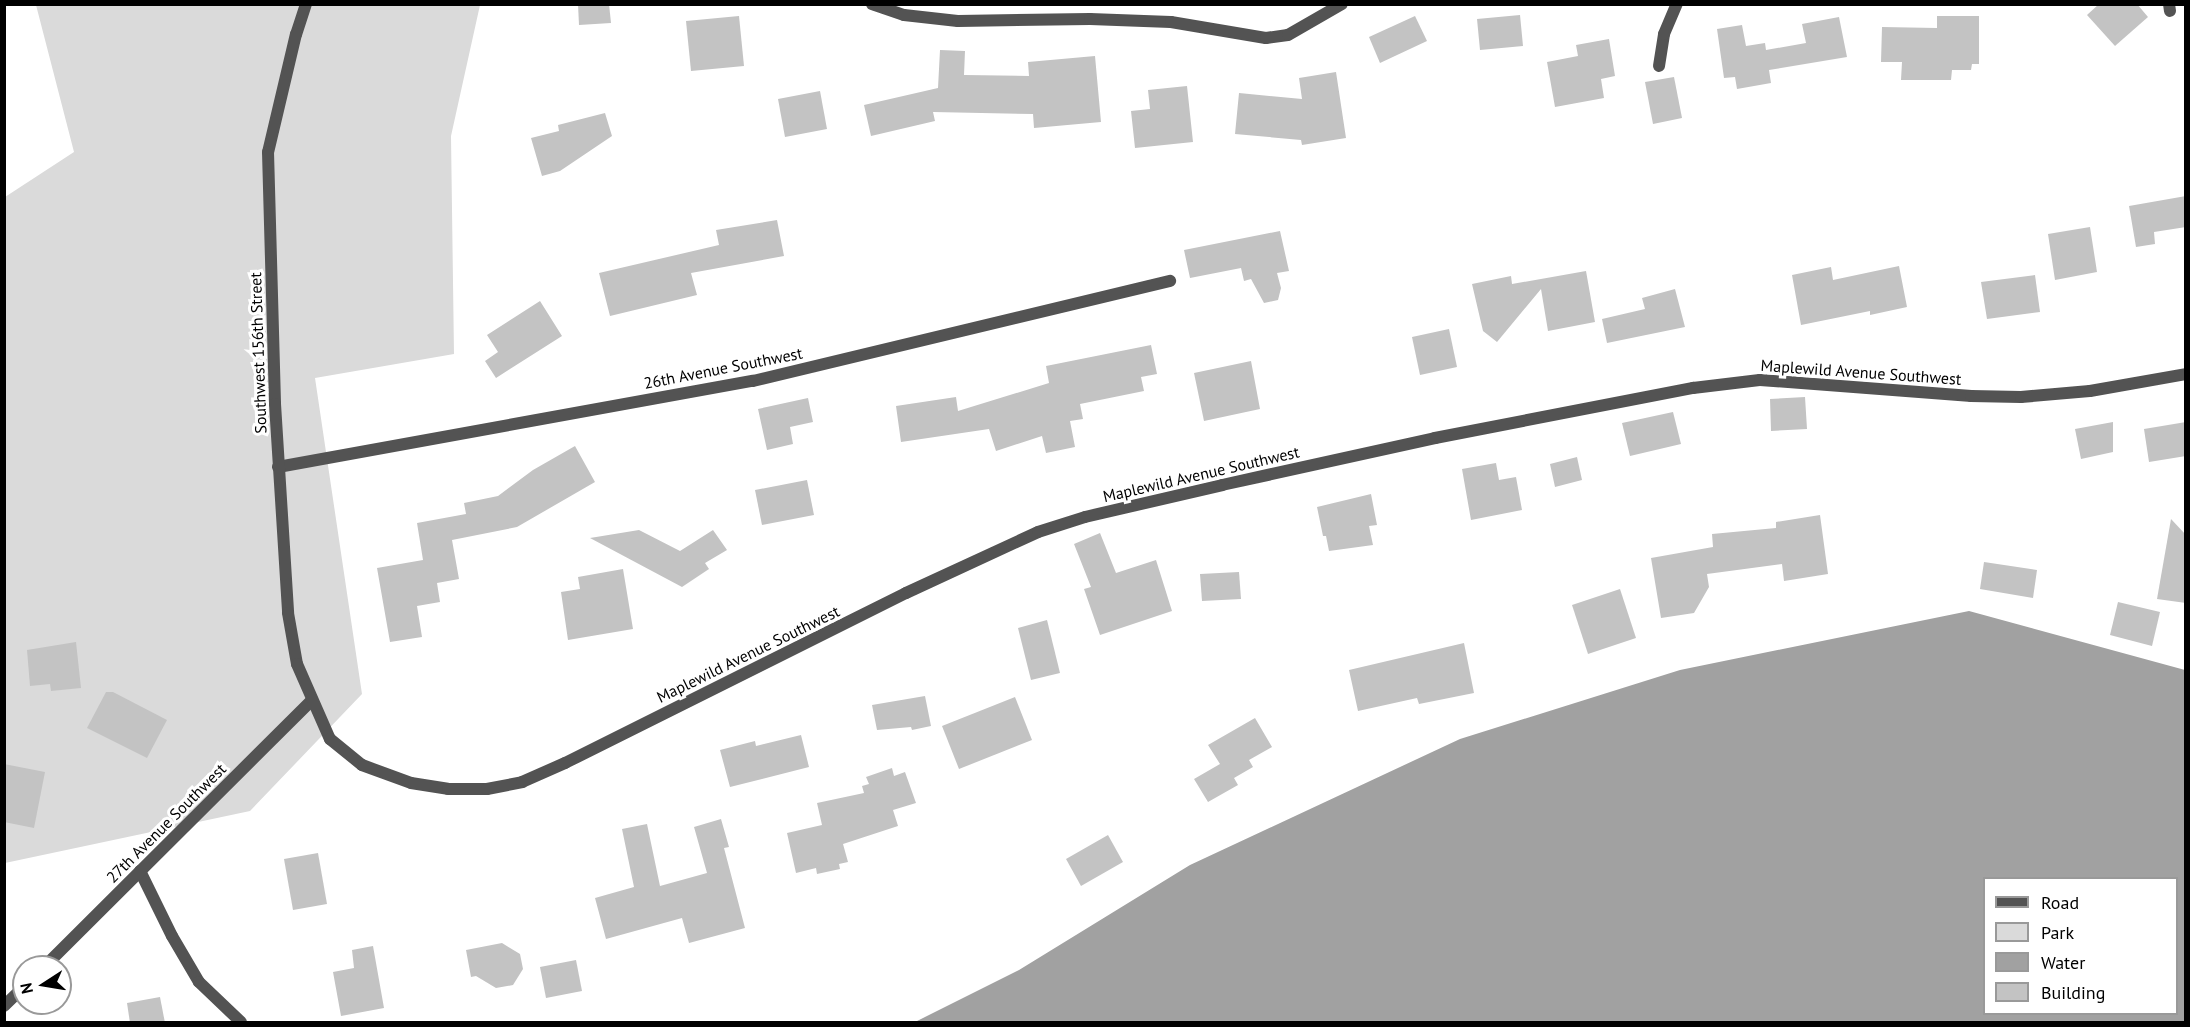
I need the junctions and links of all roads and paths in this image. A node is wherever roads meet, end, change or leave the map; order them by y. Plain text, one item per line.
1 (306, 4) edge
2 (872, 4) edge
3 (1342, 4) edge
4 (1677, 4) edge
5 (1659, 66) dead end
6 (1170, 281) dead end
7 (2186, 375) edge
8 (279, 466) junction
9 (311, 701) junction
10 (140, 871) junction
11 (56, 955) edge
12 (237, 1020) edge

1 - 8 street, Southwest 156th Street
2 - 3 street
4 - 5 street
6 - 8 street, 26th Avenue Southwest
7 - 9 street, Maplewild Avenue Southwest
8 - 9 street, Southwest 156th Street
9 - 10 street, 27th Avenue Southwest
10 - 11 street, 27th Avenue Southwest
10 - 12 street

